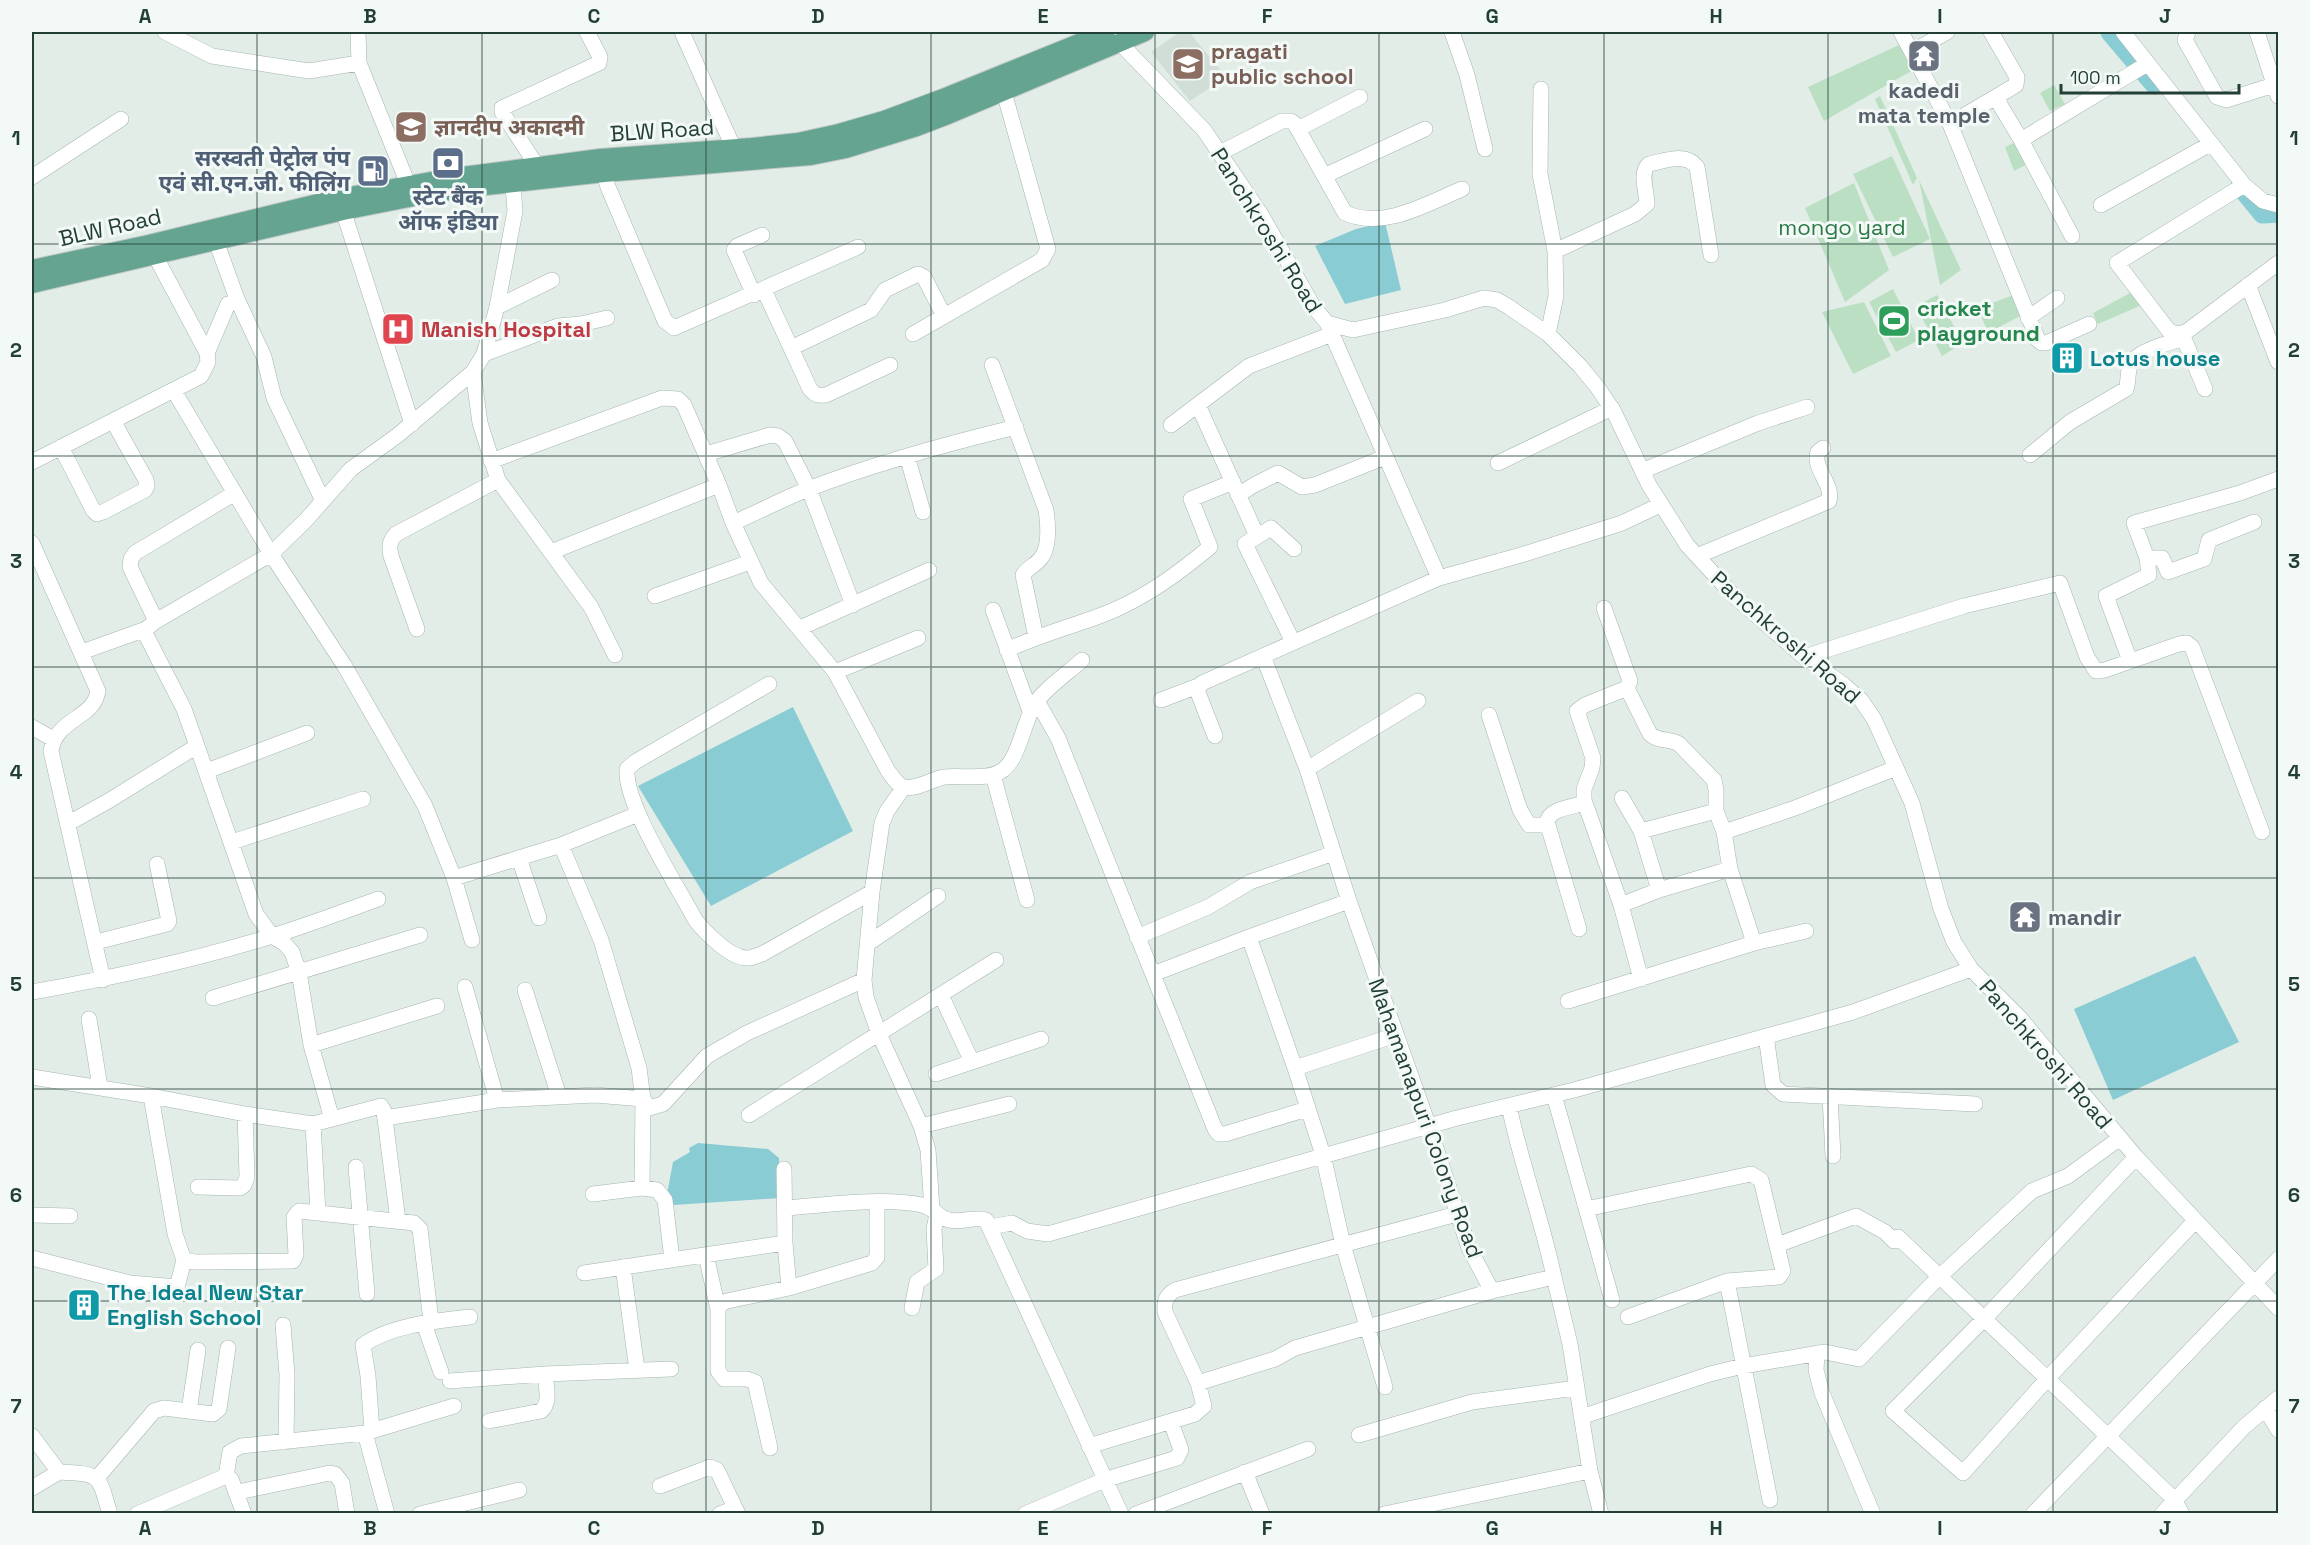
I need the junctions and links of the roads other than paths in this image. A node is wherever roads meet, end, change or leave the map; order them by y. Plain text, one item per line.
1 (165, 32) edge
2 (358, 32) edge
3 (588, 32) edge
4 (682, 32) edge
5 (1145, 32) edge
6 (1452, 32) edge
7 (1901, 32) edge
8 (1947, 32) edge
9 (1991, 32) edge
10 (2123, 32) edge
11 (2188, 32) edge
12 (2257, 32) edge
13 (1111, 36) edge
14 (1912, 52) junction
15 (2272, 55) edge
16 (359, 63) junction
17 (2143, 66) junction
18 (1541, 89) dead end
19 (2276, 91) edge
20 (1004, 92) junction
21 (1360, 97) dead end
22 (1996, 98) junction
23 (121, 119) dead end
24 (1950, 124) junction
25 (1298, 129) junction
26 (1425, 129) dead end
27 (2021, 140) junction
28 (2208, 146) junction
29 (734, 148) junction
30 (1485, 149) dead end
31 (1220, 153) junction
32 (537, 166) junction
33 (602, 166) junction
34 (513, 176) junction
35 (1324, 176) junction
36 (32, 177) edge
37 (408, 184) junction
38 (2242, 186) junction
39 (1462, 189) dead end
40 (341, 205) junction
41 (2101, 205) dead end
42 (2278, 205) edge
43 (762, 235) dead end
44 (2072, 236) dead end
45 (216, 241) junction
46 (858, 247) dead end
47 (152, 250) junction
48 (1555, 251) junction
49 (1711, 255) dead end
50 (2278, 263) edge
51 (32, 269) edge
52 (552, 280) dead end
53 (32, 284) edge
54 (2248, 285) junction
55 (759, 292) junction
56 (2056, 298) dead end
57 (228, 304) dead end
58 (496, 307) junction
59 (944, 316) junction
60 (607, 318) dead end
61 (2028, 318) junction
62 (2089, 324) dead end
63 (1329, 328) junction
64 (912, 334) dead end
65 (1548, 334) junction
66 (2183, 336) junction
67 (791, 348) junction
68 (207, 353) junction
69 (484, 354) junction
70 (2278, 362) edge
71 (890, 364) dead end
72 (992, 365) dead end
73 (473, 372) junction
74 (2205, 389) dead end
75 (174, 391) junction
76 (1198, 405) junction
77 (1807, 407) dead end
78 (1612, 408) junction
79 (113, 421) junction
80 (412, 424) junction
81 (1171, 425) dead end
82 (1016, 427) junction
83 (62, 447) junction
84 (1823, 448) dead end
85 (706, 454) junction
86 (2030, 455) dead end
87 (907, 456) junction
88 (1385, 457) junction
89 (491, 461) junction
90 (32, 462) edge
91 (1498, 463) dead end
92 (1642, 471) junction
93 (2278, 479) edge
94 (498, 480) junction
95 (719, 484) junction
96 (1235, 488) junction
97 (808, 489) junction
98 (235, 494) junction
99 (323, 501) junction
100 (1660, 505) junction
101 (924, 512) dead end
102 (2254, 522) dead end
103 (733, 523) junction
104 (1257, 536) junction
105 (32, 543) edge
106 (1294, 549) dead end
107 (551, 552) junction
108 (271, 554) junction
109 (1697, 556) junction
110 (2147, 558) junction
111 (750, 562) junction
112 (929, 570) dead end
113 (1438, 578) junction
114 (656, 596) dead end
115 (853, 605) junction
116 (1604, 608) dead end
117 (993, 610) dead end
118 (151, 625) junction
119 (800, 628) junction
120 (417, 629) dead end
121 (1036, 637) junction
122 (918, 638) dead end
123 (1293, 642) junction
124 (1007, 650) junction
125 (82, 652) junction
126 (615, 655) dead end
127 (1263, 656) junction
128 (1804, 657) junction
129 (1082, 660) dead end
130 (2130, 661) junction
131 (835, 672) junction
132 (769, 684) dead end
133 (1198, 686) junction
134 (1627, 688) junction
135 (1161, 700) dead end
136 (1418, 700) dead end
137 (1033, 706) junction
138 (1489, 715) dead end
139 (32, 727) edge
140 (307, 733) dead end
141 (1215, 736) dead end
142 (53, 739) junction
143 (197, 746) junction
144 (1896, 768) junction
145 (1307, 769) junction
146 (207, 771) junction
147 (993, 775) junction
148 (904, 787) junction
149 (363, 798) dead end
150 (1622, 798) dead end
151 (1585, 803) junction
152 (1716, 811) junction
153 (638, 814) junction
154 (69, 823) junction
155 (1548, 825) junction
156 (1641, 831) junction
157 (1724, 832) junction
158 (2262, 832) dead end
159 (232, 842) junction
160 (561, 845) junction
161 (1334, 853) junction
162 (519, 858) junction
163 (157, 864) dead end
164 (1730, 869) junction
165 (454, 878) junction
166 (1659, 890) junction
167 (872, 892) junction
168 (938, 896) dead end
169 (378, 899) dead end
170 (1027, 900) dead end
171 (1349, 902) junction
172 (1621, 905) junction
173 (540, 918) dead end
174 (1579, 929) dead end
175 (1806, 931) dead end
176 (420, 935) dead end
177 (272, 936) junction
178 (1137, 937) junction
179 (1249, 937) junction
180 (472, 940) dead end
181 (96, 942) junction
182 (1754, 943) junction
183 (867, 944) junction
184 (996, 960) dead end
185 (1971, 969) junction
186 (299, 972) junction
187 (1153, 974) junction
188 (1641, 979) junction
189 (103, 980) junction
190 (864, 980) junction
191 (465, 987) dead end
192 (525, 990) dead end
193 (32, 992) edge
194 (941, 995) junction
195 (213, 998) dead end
196 (1568, 1002) dead end
197 (436, 1006) dead end
198 (89, 1019) dead end
199 (879, 1034) junction
200 (1396, 1035) junction
201 (1766, 1036) junction
202 (1041, 1039) dead end
203 (311, 1045) junction
204 (972, 1062) junction
205 (1295, 1068) junction
206 (936, 1074) dead end
207 (32, 1077) edge
208 (100, 1087) junction
209 (1554, 1095) junction
210 (151, 1096) junction
211 (559, 1096) junction
212 (1830, 1096) junction
213 (643, 1099) junction
214 (497, 1100) junction
215 (1009, 1104) dead end
216 (1975, 1104) dead end
217 (1509, 1106) junction
218 (1307, 1109) junction
219 (245, 1114) junction
220 (749, 1115) dead end
221 (385, 1118) junction
222 (332, 1119) junction
223 (313, 1124) junction
224 (921, 1126) junction
225 (1429, 1127) junction
226 (2120, 1138) junction
227 (1323, 1155) junction
228 (1833, 1156) dead end
229 (2136, 1157) junction
230 (356, 1167) dead end
231 (784, 1169) dead end
232 (198, 1187) dead end
233 (642, 1188) junction
234 (592, 1194) dead end
235 (877, 1202) junction
236 (784, 1208) junction
237 (1586, 1209) junction
238 (934, 1211) junction
239 (318, 1213) junction
240 (1458, 1214) junction
241 (32, 1215) edge
242 (70, 1216) dead end
243 (359, 1219) junction
244 (398, 1221) junction
245 (2195, 1221) junction
246 (990, 1227) junction
247 (785, 1243) junction
248 (1343, 1245) junction
249 (1777, 1245) junction
250 (706, 1255) junction
251 (32, 1258) edge
252 (2278, 1259) edge
253 (184, 1260) junction
254 (672, 1260) junction
255 (623, 1267) junction
256 (584, 1273) dead end
257 (1554, 1277) junction
258 (1939, 1277) junction
259 (1727, 1281) junction
260 (2255, 1285) junction
261 (789, 1288) junction
262 (1492, 1291) junction
263 (367, 1294) dead end
264 (1612, 1300) dead end
265 (912, 1308) dead end
266 (2278, 1308) edge
267 (718, 1310) junction
268 (470, 1317) dead end
269 (1628, 1317) dead end
270 (1985, 1318) junction
271 (418, 1324) junction
272 (283, 1325) dead end
273 (1368, 1326) junction
274 (228, 1348) dead end
275 (198, 1350) dead end
276 (1816, 1353) junction
277 (1743, 1366) junction
278 (672, 1369) dead end
279 (637, 1370) junction
280 (545, 1374) junction
281 (2048, 1378) junction
282 (1198, 1383) junction
283 (1385, 1387) dead end
284 (1576, 1388) junction
285 (2278, 1398) edge
286 (454, 1406) dead end
287 (2265, 1408) junction
288 (189, 1411) junction
289 (1581, 1417) junction
290 (489, 1421) dead end
291 (1171, 1422) junction
292 (2278, 1430) edge
293 (368, 1432) junction
294 (1359, 1435) dead end
295 (32, 1436) edge
296 (2108, 1438) junction
297 (286, 1442) junction
298 (1089, 1446) junction
299 (770, 1448) dead end
300 (1308, 1449) dead end
301 (1590, 1471) junction
302 (59, 1472) junction
303 (1245, 1472) junction
304 (226, 1476) junction
305 (97, 1478) junction
306 (1104, 1480) junction
307 (660, 1486) dead end
308 (32, 1488) edge
309 (519, 1490) dead end
310 (238, 1492) junction
311 (2174, 1499) junction
312 (1770, 1500) dead end
313 (1449, 1507) edge
314 (454, 1509) edge
315 (736, 1511) edge
316 (110, 1514) edge
317 (137, 1514) edge
318 (244, 1514) edge
319 (347, 1514) edge
320 (387, 1514) edge
321 (420, 1514) edge
322 (720, 1514) edge
323 (1025, 1514) edge
324 (1121, 1514) edge
325 (1136, 1514) edge
326 (1262, 1514) edge
327 (1384, 1514) edge
328 (1601, 1514) edge
329 (1873, 1514) edge
330 (2033, 1514) edge
331 (2162, 1514) edge
332 (2182, 1514) edge

1 - 16 street
2 - 16 street
3 - 32 street
4 - 29 street
5 - 13 main road
6 - 30 street
7 - 14 street
8 - 14 street
9 - 22 street
10 - 17 street
11 - 19 street
12 - 15 street
13 - 20 main road
13 - 29 main road, BLW Road
13 - 31 street, Panchkroshi Road
14 - 24 street
15 - 19 street
16 - 37 street
17 - 27 street
17 - 28 street
18 - 48 street
20 - 33 main road
20 - 59 street
21 - 25 street
22 - 24 street
22 - 27 street
23 - 36 street
24 - 61 street
25 - 31 street
25 - 35 street
26 - 35 street
27 - 44 street
28 - 38 street
28 - 41 street
29 - 33 main road, BLW Road
31 - 63 street, Panchkroshi Road
32 - 33 main road, BLW Road
32 - 34 main road, BLW Road
33 - 34 main road
33 - 55 street
34 - 37 main road, BLW Road
34 - 40 main road
34 - 58 street
35 - 39 street
37 - 40 main road, BLW Road
38 - 42 street
38 - 66 street
40 - 45 main road
40 - 47 main road, BLW Road
40 - 80 street
43 - 55 street
45 - 47 main road
45 - 99 street
46 - 55 street
47 - 51 main road, BLW Road
47 - 53 main road
47 - 68 street
48 - 49 street
48 - 65 street
50 - 54 street
52 - 58 street
54 - 66 street
54 - 70 street
55 - 67 street
56 - 61 street
57 - 68 street
58 - 69 street
59 - 64 street
59 - 67 street
60 - 69 street
61 - 62 street
63 - 65 street, Panchkroshi Road
63 - 76 street
63 - 88 street
65 - 78 street, Panchkroshi Road
66 - 74 street
66 - 86 street
67 - 71 street
68 - 75 street
69 - 73 street
72 - 82 street
73 - 80 street
73 - 89 street
75 - 79 street
75 - 98 street
76 - 81 street
76 - 96 street
77 - 92 street
78 - 91 street
78 - 92 street, Panchkroshi Road
79 - 83 street
79 - 83 street
80 - 99 street
82 - 87 street
82 - 121 street
83 - 90 street
84 - 109 street
85 - 89 street
85 - 95 street
85 - 97 street
87 - 97 street
87 - 101 street
88 - 96 street
88 - 113 street
89 - 94 street
92 - 100 street, Panchkroshi Road
93 - 110 street
94 - 107 street
94 - 120 street
95 - 103 street
95 - 107 street
96 - 104 street
96 - 121 street
97 - 103 street
97 - 115 street
98 - 108 street
98 - 118 street
99 - 108 street
100 - 109 street, Panchkroshi Road
100 - 113 street
102 - 110 street
103 - 111 street
104 - 106 street
104 - 123 street
105 - 125 street
107 - 126 street
108 - 118 street
108 - 165 street
109 - 128 street, Panchkroshi Road
110 - 130 street
111 - 114 street
111 - 119 street
112 - 115 street
113 - 123 street
115 - 119 street
116 - 134 street
117 - 124 street
118 - 125 street
118 - 143 street
119 - 131 street
121 - 124 street
122 - 131 street
123 - 127 street
124 - 137 street
125 - 142 street
127 - 133 street
127 - 145 street, Mahamanapuri Colony Road
128 - 130 street
128 - 144 street, Panchkroshi Road
129 - 137 street
130 - 158 street
131 - 148 street
132 - 153 street
133 - 135 street
133 - 141 street
134 - 151 street
134 - 152 street
136 - 145 street
137 - 147 street
137 - 178 street
138 - 155 street
139 - 142 street
140 - 146 street
142 - 154 street
143 - 146 street
143 - 154 street
144 - 157 street
144 - 185 street, Panchkroshi Road
145 - 161 street, Mahamanapuri Colony Road
146 - 159 street
147 - 148 street
147 - 170 street
148 - 167 street
149 - 159 street
150 - 156 street
151 - 155 street
151 - 172 street
152 - 156 street
152 - 157 street
153 - 160 street
153 - 167 street
154 - 181 street
155 - 174 street
156 - 166 street
157 - 164 street
159 - 177 street
160 - 162 street
160 - 213 street
161 - 171 street, Mahamanapuri Colony Road
161 - 178 street
162 - 165 street
162 - 173 street
163 - 181 street
164 - 166 street
164 - 182 street
165 - 180 street
166 - 172 street
167 - 183 street
168 - 183 street
169 - 177 street
171 - 179 street
171 - 200 street, Mahamanapuri Colony Road
172 - 188 street
175 - 182 street
176 - 186 street
177 - 186 street
177 - 189 street
178 - 187 street
179 - 187 street
179 - 205 street
181 - 189 street
182 - 188 street
183 - 190 street
184 - 194 street
185 - 201 street
185 - 226 street, Panchkroshi Road
186 - 195 street
186 - 203 street
187 - 218 street
188 - 196 street
189 - 193 street
190 - 199 street
190 - 213 street
191 - 214 street
192 - 211 street
194 - 199 street
194 - 204 street
197 - 203 street
198 - 208 street
199 - 220 street
199 - 224 street
200 - 205 street
200 - 225 street, Mahamanapuri Colony Road
201 - 209 street
201 - 212 street
202 - 204 street
203 - 222 street
204 - 206 street
205 - 218 street
207 - 208 street
208 - 210 street
209 - 217 street
209 - 237 street
210 - 219 street
210 - 253 street
211 - 213 street
211 - 214 street
212 - 216 street
212 - 228 street
213 - 233 street
214 - 221 street
215 - 224 street
217 - 225 street
217 - 257 street
218 - 227 street
219 - 223 street
219 - 232 street
221 - 222 street
221 - 244 street
222 - 223 street
223 - 239 street
224 - 238 street
225 - 227 street
225 - 240 street, Mahamanapuri Colony Road
226 - 229 street, Panchkroshi Road
226 - 258 street
227 - 246 street
227 - 248 street
229 - 245 street, Panchkroshi Road
229 - 270 street
230 - 243 street
231 - 236 street
233 - 234 street
233 - 254 street
235 - 236 street
235 - 238 street
235 - 261 street
236 - 247 street
237 - 249 street
237 - 264 street
238 - 246 street
238 - 265 street
239 - 243 street
239 - 253 street
240 - 248 street
240 - 262 street, Mahamanapuri Colony Road
241 - 242 street
243 - 244 street
243 - 263 street
244 - 271 street
245 - 260 street, Panchkroshi Road
245 - 281 street
246 - 298 street
247 - 250 street
247 - 261 street
248 - 273 street
248 - 282 street
249 - 258 street
249 - 259 street
250 - 254 street
250 - 267 street
251 - 253 street
252 - 260 street
254 - 255 street
255 - 256 street
255 - 279 street
257 - 262 street
257 - 284 street
258 - 270 street
258 - 276 street
259 - 269 street
259 - 277 street
260 - 266 street, Panchkroshi Road
260 - 296 street
261 - 267 street
262 - 273 street
267 - 299 street
268 - 271 street
270 - 281 street
270 - 281 street
271 - 280 street
271 - 293 street
272 - 297 street
273 - 282 street
273 - 283 street
274 - 288 street
275 - 288 street
276 - 277 street
276 - 329 street
277 - 289 street
277 - 312 street
278 - 279 street
279 - 280 street
280 - 290 street
281 - 296 street
282 - 291 street
284 - 289 street
284 - 294 street
285 - 287 street
286 - 293 street
287 - 292 street
287 - 311 street
288 - 305 street
289 - 301 street
291 - 298 street
291 - 306 street
293 - 297 street
293 - 320 street
295 - 302 street
296 - 311 street
296 - 330 street
297 - 304 street
298 - 306 street
300 - 303 street
301 - 313 street
301 - 328 street
302 - 305 street
302 - 308 street
303 - 325 street
303 - 326 street
304 - 310 street
304 - 317 street
305 - 316 street
306 - 323 street
306 - 324 street
307 - 315 street
309 - 314 street
310 - 318 street
310 - 319 street
311 - 331 street
311 - 332 street
313 - 327 street
314 - 321 street
315 - 322 street

